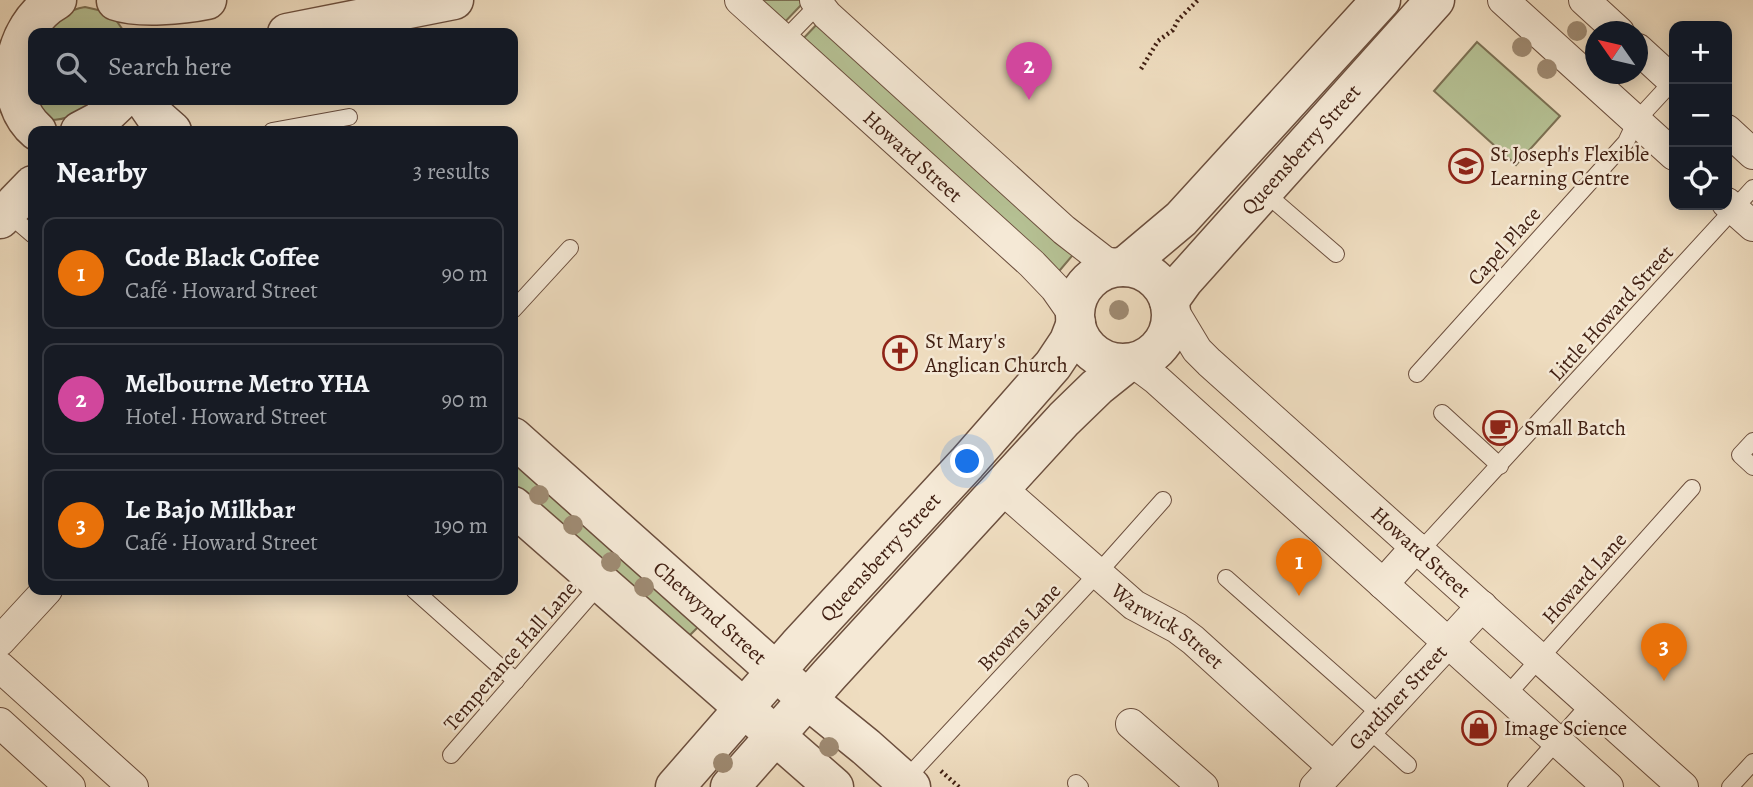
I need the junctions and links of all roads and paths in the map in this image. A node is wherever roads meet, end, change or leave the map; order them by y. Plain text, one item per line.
1 (115, 0) edge
2 (207, 0) edge
3 (454, 0) edge
4 (740, 0) edge
5 (1198, 0) edge
6 (1381, 0) edge
7 (1435, 0) edge
8 (1503, 0) edge
9 (1584, 0) edge
10 (816, 3) edge
11 (44, 7) edge
12 (1607, 21) edge
13 (137, 28) edge
14 (312, 28) edge
15 (784, 40) junction
16 (1648, 59) edge
17 (1322, 66) junction
18 (1141, 69) dead end
19 (1669, 78) edge
20 (1671, 84) edge
21 (1353, 93) junction
22 (116, 105) edge
23 (148, 105) edge
24 (349, 117) dead end
25 (1636, 121) junction
26 (93, 126) edge
27 (167, 126) edge
28 (300, 126) edge
29 (17, 129) edge
30 (1732, 135) edge
31 (1669, 151) edge
32 (1753, 155) edge
33 (1233, 164) junction
34 (28, 192) edge
35 (1264, 192) junction
36 (1742, 206) edge
37 (10, 218) edge
38 (570, 248) dead end
39 (1336, 254) dead end
40 (1122, 267) junction
41 (1169, 303) junction
42 (518, 305) edge
43 (1076, 321) junction
44 (1130, 362) junction
45 (1417, 374) dead end
46 (1442, 413) dead end
47 (518, 441) edge
48 (1753, 441) edge
49 (967, 463) junction
50 (1500, 466) junction
51 (1753, 467) edge
52 (1692, 488) dead end
53 (1000, 489) junction
54 (1163, 500) dead end
55 (518, 510) edge
56 (1418, 549) junction
57 (1098, 573) junction
58 (1226, 578) dead end
59 (600, 584) junction
60 (1383, 584) junction
61 (42, 595) edge
62 (420, 595) edge
63 (1482, 606) junction
64 (720, 622) junction
65 (0, 641) edge
66 (1448, 643) junction
67 (1540, 658) junction
68 (686, 659) junction
69 (0, 667) edge
70 (777, 672) junction
71 (516, 681) junction
72 (1507, 695) junction
73 (808, 700) junction
74 (1590, 704) junction
75 (744, 710) junction
76 (1374, 722) junction
77 (0, 723) edge
78 (1131, 724) dead end
79 (776, 737) junction
80 (1557, 741) junction
81 (866, 747) junction
82 (451, 755) dead end
83 (1753, 762) edge
84 (1408, 765) dead end
85 (1324, 777) edge
86 (908, 784) edge
87 (833, 786) edge
88 (70, 787) edge
89 (133, 787) edge
90 (675, 787) edge
91 (730, 787) edge
92 (1203, 787) edge
93 (1516, 787) edge
94 (1608, 787) edge
95 (1683, 787) edge
96 (1730, 787) edge

1 - 2 street
1 - 13 street
3 - 14 street
4 - 15 street, Howard Street
5 - 18 path
6 - 17 street, Queensberry Street
7 - 21 street, Queensberry Street
8 - 25 street
9 - 12 street
10 - 15 lane
10 - 40 street
11 - 29 street
15 - 43 street, Howard Street
16 - 19 street
17 - 21 street
17 - 33 street, Queensberry Street
20 - 25 lane, Capel Place
21 - 35 street, Queensberry Street
22 - 26 street
23 - 27 street
24 - 28 lane
25 - 31 street
25 - 45 lane, Capel Place
30 - 32 street
33 - 35 street
33 - 40 street, Queensberry Street
34 - 37 street
35 - 39 lane
35 - 41 street, Queensberry Street
36 - 50 lane, Little Howard Street
38 - 42 lane
40 - 41 street
40 - 43 street
41 - 44 street
41 - 56 street, Howard Street
43 - 44 street
43 - 49 street, Queensberry Street
44 - 53 street, Queensberry Street
44 - 60 street
46 - 50 lane
47 - 64 street, Chetwynd Street
48 - 51 lane
49 - 53 street
49 - 70 street, Queensberry Street
50 - 56 lane, Little Howard Street
52 - 67 lane, Howard Lane
53 - 57 street, Warwick Street
53 - 73 street, Queensberry Street
54 - 57 lane, Browns Lane
55 - 59 street
56 - 60 street
56 - 63 street, Howard Street
57 - 85 street, Warwick Street
57 - 86 lane, Browns Lane
58 - 76 lane
59 - 68 street
59 - 71 lane, Temperance Hall Lane
60 - 66 street
61 - 65 street
62 - 71 lane
63 - 66 street, Gardiner Street
63 - 67 street, Howard Street
64 - 68 street
64 - 70 street, Chetwynd Street
66 - 72 street
66 - 76 street, Gardiner Street
67 - 72 lane, Howard Lane
67 - 74 street, Howard Street
68 - 75 street
69 - 89 street
70 - 73 street, Chetwynd Street
70 - 75 street, Queensberry Street
71 - 82 lane, Temperance Hall Lane
72 - 80 street
73 - 79 street, Queensberry Street
73 - 81 street, Chetwynd Street
74 - 80 lane
74 - 95 street, Howard Street
75 - 79 street
75 - 90 street, Queensberry Street
76 - 84 lane
76 - 85 street, Gardiner Street
77 - 88 street
78 - 92 street
79 - 87 street
79 - 91 street, Queensberry Street
80 - 93 lane
80 - 94 street
81 - 86 street, Chetwynd Street
81 - 87 street
83 - 96 lane

